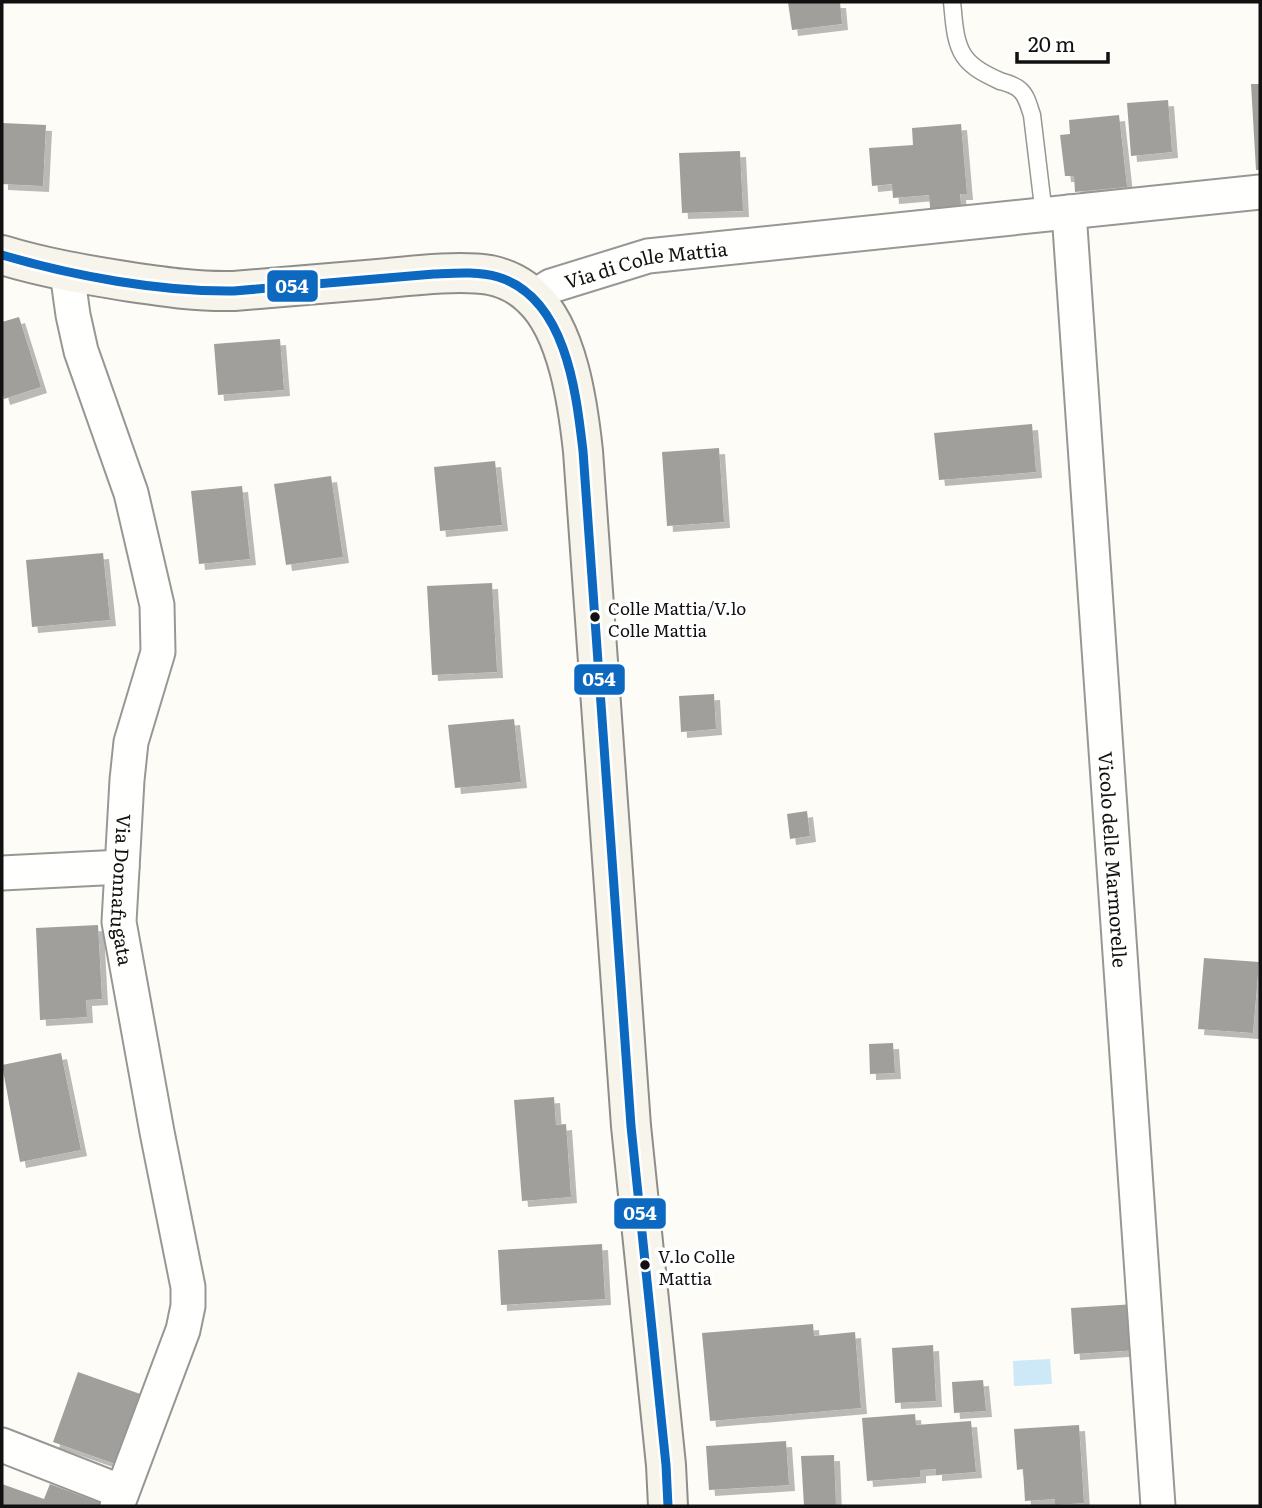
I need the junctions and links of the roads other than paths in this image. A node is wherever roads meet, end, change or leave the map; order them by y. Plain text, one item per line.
1 (952, 2) edge
2 (1260, 192) edge
3 (1056, 213) junction
4 (2, 255) edge
5 (67, 272) junction
6 (533, 298) junction
7 (122, 867) junction
8 (2, 873) edge
9 (2, 1445) edge
10 (119, 1499) edge
11 (668, 1506) edge
12 (1158, 1506) edge

1 - 3 lane
2 - 3 street, Via di Colle Mattia
3 - 6 street, Via di Colle Mattia
3 - 12 street, Vicolo delle Marmorelle
4 - 5 street
5 - 6 street
5 - 7 street, Via Donnafugata
6 - 11 street
7 - 8 street
7 - 10 street, Via Donnafugata
9 - 10 street

